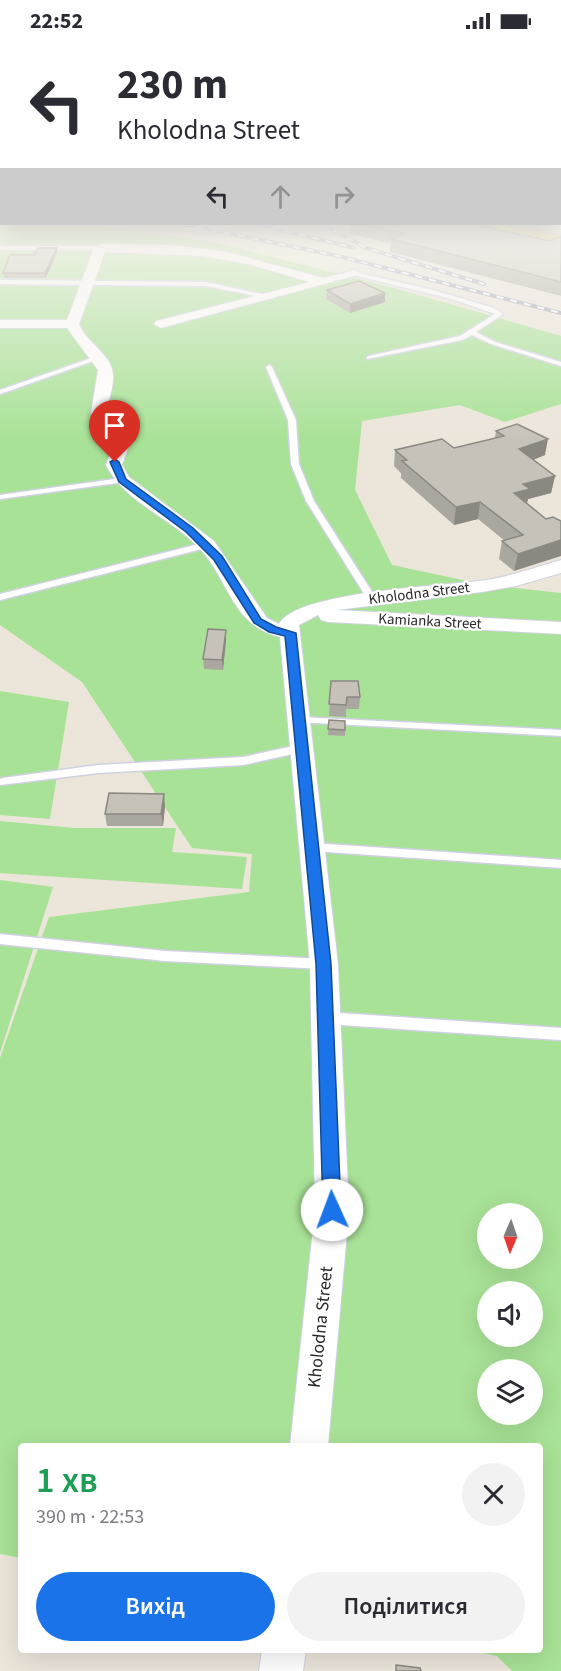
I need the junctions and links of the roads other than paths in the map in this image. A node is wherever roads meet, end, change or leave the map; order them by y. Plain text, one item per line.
1 (82, 291) edge
2 (241, 291) edge
3 (293, 291) edge
4 (426, 291) edge
5 (271, 297) junction
6 (0, 324) edge
7 (72, 324) junction
8 (161, 324) dead end
9 (472, 332) junction
10 (97, 358) junction
11 (369, 358) dead end
12 (561, 364) edge
13 (269, 367) dead end
14 (0, 392) edge
15 (122, 480) junction
16 (0, 497) edge
17 (207, 545) junction
18 (561, 566) edge
19 (0, 597) edge
20 (371, 598) junction
21 (295, 624) junction
22 (561, 628) edge
23 (302, 734) junction
24 (561, 734) edge
25 (3, 783) dead end
26 (313, 847) junction
27 (561, 864) edge
28 (0, 939) edge
29 (324, 964) junction
30 (326, 1018) junction
31 (561, 1034) edge
32 (309, 1443) edge
33 (284, 1653) edge
34 (281, 1671) edge

1 - 7 street
2 - 5 lane
3 - 5 street
4 - 9 lane
5 - 8 street
6 - 7 street
7 - 10 street
9 - 11 lane
9 - 12 lane
10 - 14 lane
10 - 15 street
13 - 20 lane
15 - 16 lane
15 - 17 street
17 - 19 lane
17 - 21 street
18 - 20 street, Kholodna Street
20 - 21 street, Kholodna Street
21 - 22 street, Kamianka Street
21 - 23 street, Kholodna Street
23 - 24 lane
23 - 25 lane
23 - 26 street, Kholodna Street
26 - 27 lane
26 - 29 street, Kholodna Street
28 - 29 lane
29 - 30 street, Kholodna Street
30 - 31 lane
30 - 32 street, Kholodna Street
33 - 34 street

